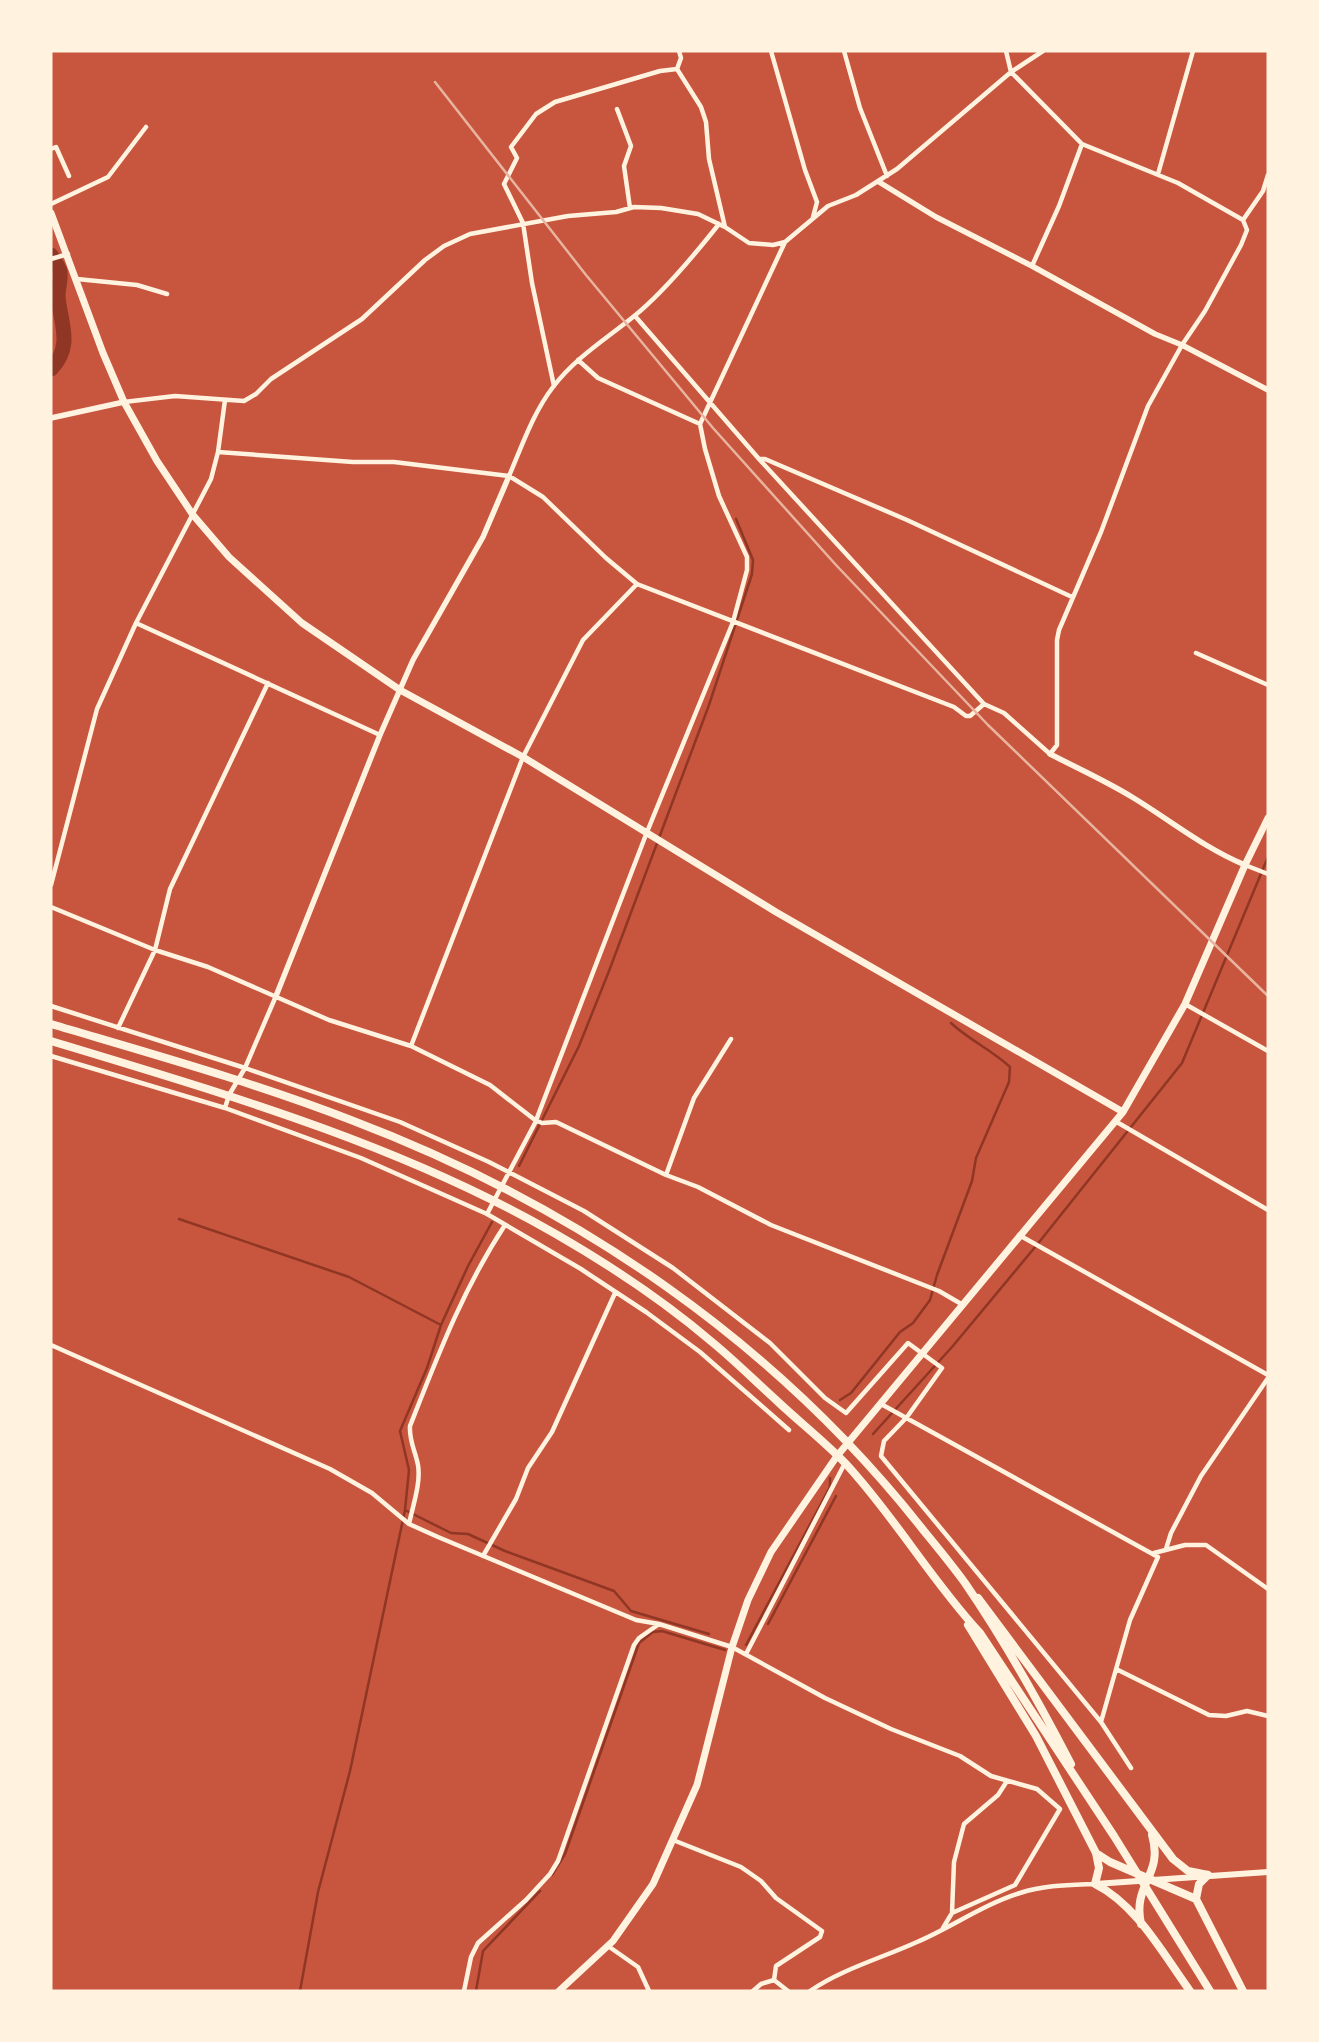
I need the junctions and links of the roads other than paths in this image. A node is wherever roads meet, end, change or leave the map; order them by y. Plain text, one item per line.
1 (679, 51) edge
2 (771, 51) edge
3 (844, 51) edge
4 (1006, 51) edge
5 (1043, 51) edge
6 (1193, 51) edge
7 (677, 68) junction
8 (1011, 72) junction
9 (617, 109) dead end
10 (146, 127) dead end
11 (1082, 144) junction
12 (51, 149) edge
13 (1158, 174) junction
14 (1268, 175) edge
15 (69, 176) dead end
16 (887, 176) junction
17 (879, 182) junction
18 (51, 204) edge
19 (630, 208) junction
20 (51, 213) edge
21 (813, 217) junction
22 (1243, 220) junction
23 (523, 223) junction
24 (719, 224) junction
25 (725, 227) junction
26 (785, 242) junction
27 (68, 254) junction
28 (51, 259) edge
29 (1032, 266) junction
30 (77, 279) junction
31 (167, 294) dead end
32 (635, 316) junction
33 (1182, 344) junction
34 (578, 360) junction
35 (554, 386) junction
36 (1268, 390) edge
37 (224, 400) junction
38 (124, 402) junction
39 (709, 403) junction
40 (51, 418) edge
41 (700, 424) junction
42 (218, 452) junction
43 (759, 459) junction
44 (509, 476) junction
45 (193, 515) junction
46 (637, 584) junction
47 (1072, 597) junction
48 (136, 622) junction
49 (733, 622) junction
50 (1196, 653) dead end
51 (268, 683) junction
52 (1268, 685) edge
53 (400, 690) junction
54 (984, 704) junction
55 (380, 735) junction
56 (1050, 754) junction
57 (523, 758) junction
58 (1268, 818) edge
59 (647, 832) junction
60 (1245, 865) junction
61 (1268, 874) edge
62 (51, 886) edge
63 (51, 907) edge
64 (155, 950) junction
65 (276, 996) junction
66 (1185, 1004) junction
67 (51, 1006) edge
68 (51, 1024) edge
69 (118, 1028) junction
70 (731, 1039) dead end
71 (51, 1042) edge
72 (411, 1046) junction
73 (1268, 1051) edge
74 (51, 1056) edge
75 (245, 1068) junction
76 (237, 1079) junction
77 (229, 1095) junction
78 (225, 1108) junction
79 (1123, 1112) junction
80 (535, 1120) junction
81 (1115, 1121) junction
82 (508, 1173) junction
83 (666, 1175) junction
84 (500, 1186) junction
85 (493, 1200) junction
86 (1268, 1210) edge
87 (487, 1214) junction
88 (505, 1224) junction
89 (1019, 1235) junction
90 (615, 1293) junction
91 (963, 1305) junction
92 (51, 1345) edge
93 (922, 1353) junction
94 (1268, 1377) edge
95 (881, 1404) junction
96 (907, 1417) junction
97 (790, 1430) dead end
98 (850, 1442) junction
99 (837, 1456) junction
100 (845, 1463) junction
101 (408, 1522) junction
102 (1166, 1549) junction
103 (1154, 1553) junction
104 (483, 1556) junction
105 (965, 1583) junction
106 (1268, 1589) edge
107 (958, 1610) junction
108 (660, 1624) junction
109 (732, 1647) junction
110 (746, 1654) junction
111 (1116, 1669) junction
112 (1268, 1716) edge
113 (1101, 1722) junction
114 (1131, 1768) dead end
115 (1007, 1781) junction
116 (1086, 1792) junction
117 (1150, 1828) junction
118 (673, 1840) junction
119 (1096, 1853) junction
120 (1268, 1872) edge
121 (1208, 1875) junction
122 (1148, 1878) junction
123 (1095, 1884) junction
124 (1196, 1899) junction
125 (952, 1913) junction
126 (1142, 1926) junction
127 (943, 1928) junction
128 (608, 1946) junction
129 (774, 1980) junction
130 (464, 1991) edge
131 (559, 1991) edge
132 (649, 1991) edge
133 (753, 1991) edge
134 (788, 1991) edge
135 (810, 1991) edge
136 (1190, 1991) edge
137 (1210, 1991) edge
138 (1244, 1991) edge

1 - 7 street
2 - 21 street
3 - 16 street
4 - 8 street
5 - 8 street
6 - 13 street
7 - 23 street
7 - 25 street
8 - 11 street
8 - 16 street
9 - 19 street
10 - 18 street
11 - 13 street
11 - 29 street
12 - 15 street
13 - 22 street
14 - 22 street
16 - 17 street
17 - 21 street
17 - 29 street
19 - 23 street
19 - 24 street
20 - 27 main road
21 - 26 street
22 - 33 street
23 - 35 street
23 - 37 street
24 - 25 street
24 - 32 street
25 - 26 street
26 - 39 street
27 - 28 street
27 - 30 main road
29 - 33 street
30 - 31 street
30 - 38 main road
32 - 34 street
32 - 39 street
33 - 36 street
33 - 47 street
34 - 35 street
34 - 41 street
35 - 44 street
37 - 38 street
37 - 42 street
38 - 40 street
38 - 45 main road
39 - 41 street
39 - 43 street
41 - 49 street
42 - 44 street
42 - 45 street
43 - 47 street
43 - 54 street
44 - 46 street
44 - 53 street
45 - 48 street
45 - 53 main road
46 - 49 street
46 - 57 street
47 - 56 street
48 - 51 street
48 - 62 street
49 - 54 street
49 - 59 street
50 - 52 street
51 - 55 street
51 - 64 street
53 - 55 street
53 - 57 main road
54 - 56 street
55 - 65 street
56 - 60 street
57 - 59 main road
57 - 72 street
58 - 60 main road
59 - 79 main road
59 - 80 street
60 - 61 street
60 - 66 main road
63 - 64 street
64 - 65 street
64 - 69 street
65 - 72 street
65 - 75 street
66 - 73 street
66 - 79 main road
67 - 69 street
68 - 76 highway
69 - 75 street
70 - 83 street
71 - 77 highway
72 - 80 street
74 - 78 street
75 - 76 street
75 - 82 street
76 - 77 street
76 - 84 highway
77 - 78 street
77 - 85 highway
78 - 87 street
79 - 81 main road
80 - 82 street
80 - 83 street
81 - 86 street
81 - 89 main road
82 - 84 street
82 - 93 street
83 - 91 street
84 - 85 street
84 - 98 highway
85 - 87 street
85 - 99 highway
87 - 88 street
88 - 90 street
88 - 101 street
89 - 91 main road
89 - 94 street
90 - 97 street
90 - 104 street
91 - 93 main road
92 - 101 street
93 - 95 main road
93 - 96 street
94 - 102 street
95 - 96 street
95 - 98 main road
96 - 103 street
96 - 113 street
98 - 99 main road
98 - 105 highway
99 - 100 highway
99 - 109 main road
100 - 107 highway
100 - 110 street
101 - 104 street
102 - 103 street
102 - 106 street
103 - 111 street
104 - 108 street
105 - 116 highway
105 - 117 highway
107 - 116 highway
107 - 119 highway
108 - 109 street
108 - 130 street
109 - 110 street
109 - 118 main road
110 - 115 street
111 - 112 street
111 - 113 street
113 - 114 street
115 - 125 street
115 - 125 street
116 - 137 highway
117 - 121 highway
117 - 122 highway
118 - 128 main road
118 - 129 street
119 - 122 highway
119 - 123 highway
120 - 121 main road
121 - 122 main road
121 - 124 highway
122 - 123 main road
122 - 124 highway
122 - 126 highway
123 - 126 highway
123 - 127 street
124 - 138 highway
125 - 127 street
126 - 136 highway
127 - 135 street
128 - 131 main road
128 - 132 street
129 - 133 street
129 - 134 street

